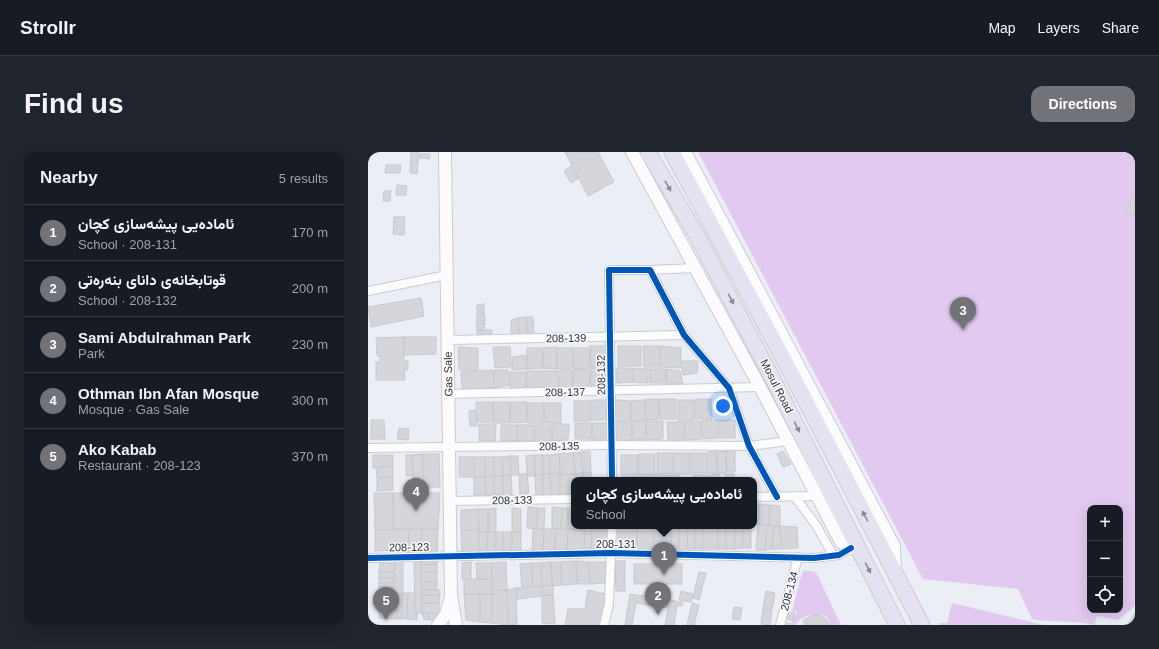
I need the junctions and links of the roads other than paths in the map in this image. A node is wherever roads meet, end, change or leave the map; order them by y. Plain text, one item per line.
1 (445, 152) edge
2 (632, 152) edge
3 (648, 152) edge
4 (672, 152) edge
5 (685, 152) edge
6 (712, 225) junction
7 (696, 234) junction
8 (728, 254) junction
9 (712, 263) junction
10 (695, 268) junction
11 (650, 270) junction
12 (447, 275) junction
13 (368, 291) edge
14 (684, 335) junction
15 (610, 337) junction
16 (448, 340) junction
17 (760, 387) junction
18 (730, 388) junction
19 (611, 391) junction
20 (448, 394) junction
21 (781, 442) dead end
22 (612, 445) junction
23 (749, 446) junction
24 (449, 447) junction
25 (368, 448) edge
26 (612, 477) edge
27 (817, 496) junction
28 (777, 497) junction
29 (795, 497) junction
30 (757, 498) edge
31 (571, 499) edge
32 (450, 501) junction
33 (612, 529) edge
34 (855, 549) junction
35 (612, 554) junction
36 (833, 555) junction
37 (451, 557) junction
38 (798, 557) junction
39 (368, 558) edge
40 (895, 575) junction
41 (451, 595) junction
42 (896, 622) edge
43 (438, 625) edge
44 (456, 625) edge
45 (604, 625) edge
46 (780, 625) edge
47 (922, 625) edge

1 - 12 street, Gas Sale
2 - 10 street
3 -> 7 highway, Mosul Road
4 - 6 highway, Mosul Road
5 - 40 street
6 - 7 highway
6 - 8 highway, Mosul Road
7 - 9 highway, Mosul Road
8 - 9 highway
40 -> 8 highway, Mosul Road
9 -> 34 highway, Mosul Road
10 - 11 street
10 - 17 street
11 - 14 street
11 - 15 street, 208-132
12 - 13 street
12 - 16 street, Gas Sale
14 - 15 street, 208-139
14 - 18 street
15 - 16 street, 208-139
15 - 19 street, 208-132
16 - 20 street, Gas Sale
17 - 18 street, 208-137
17 - 27 street
18 - 19 street, 208-137
18 - 23 street
19 - 20 street, 208-137
19 - 22 street, 208-132
20 - 24 street, Gas Sale
21 - 23 street, 208-135
22 - 23 street, 208-135
22 - 24 street, 208-135
22 - 26 street, 208-132
23 - 28 street
24 - 25 street, 208-135
24 - 32 street, Gas Sale
27 - 29 street
27 - 34 street
28 - 29 street
28 - 30 street
29 - 36 street
31 - 32 street, 208-133
32 - 37 street, Gas Sale
33 - 35 street
34 - 36 street, 208-131
34 -> 42 highway, Mosul Road
35 - 37 street, 208-131
35 - 38 street, 208-131
35 - 45 street
36 - 38 street, 208-131
37 - 39 street, 208-123
37 - 41 street, Gas Sale
38 - 46 street, 208-134
40 - 47 highway, Mosul Road
41 - 43 street
41 - 44 street

